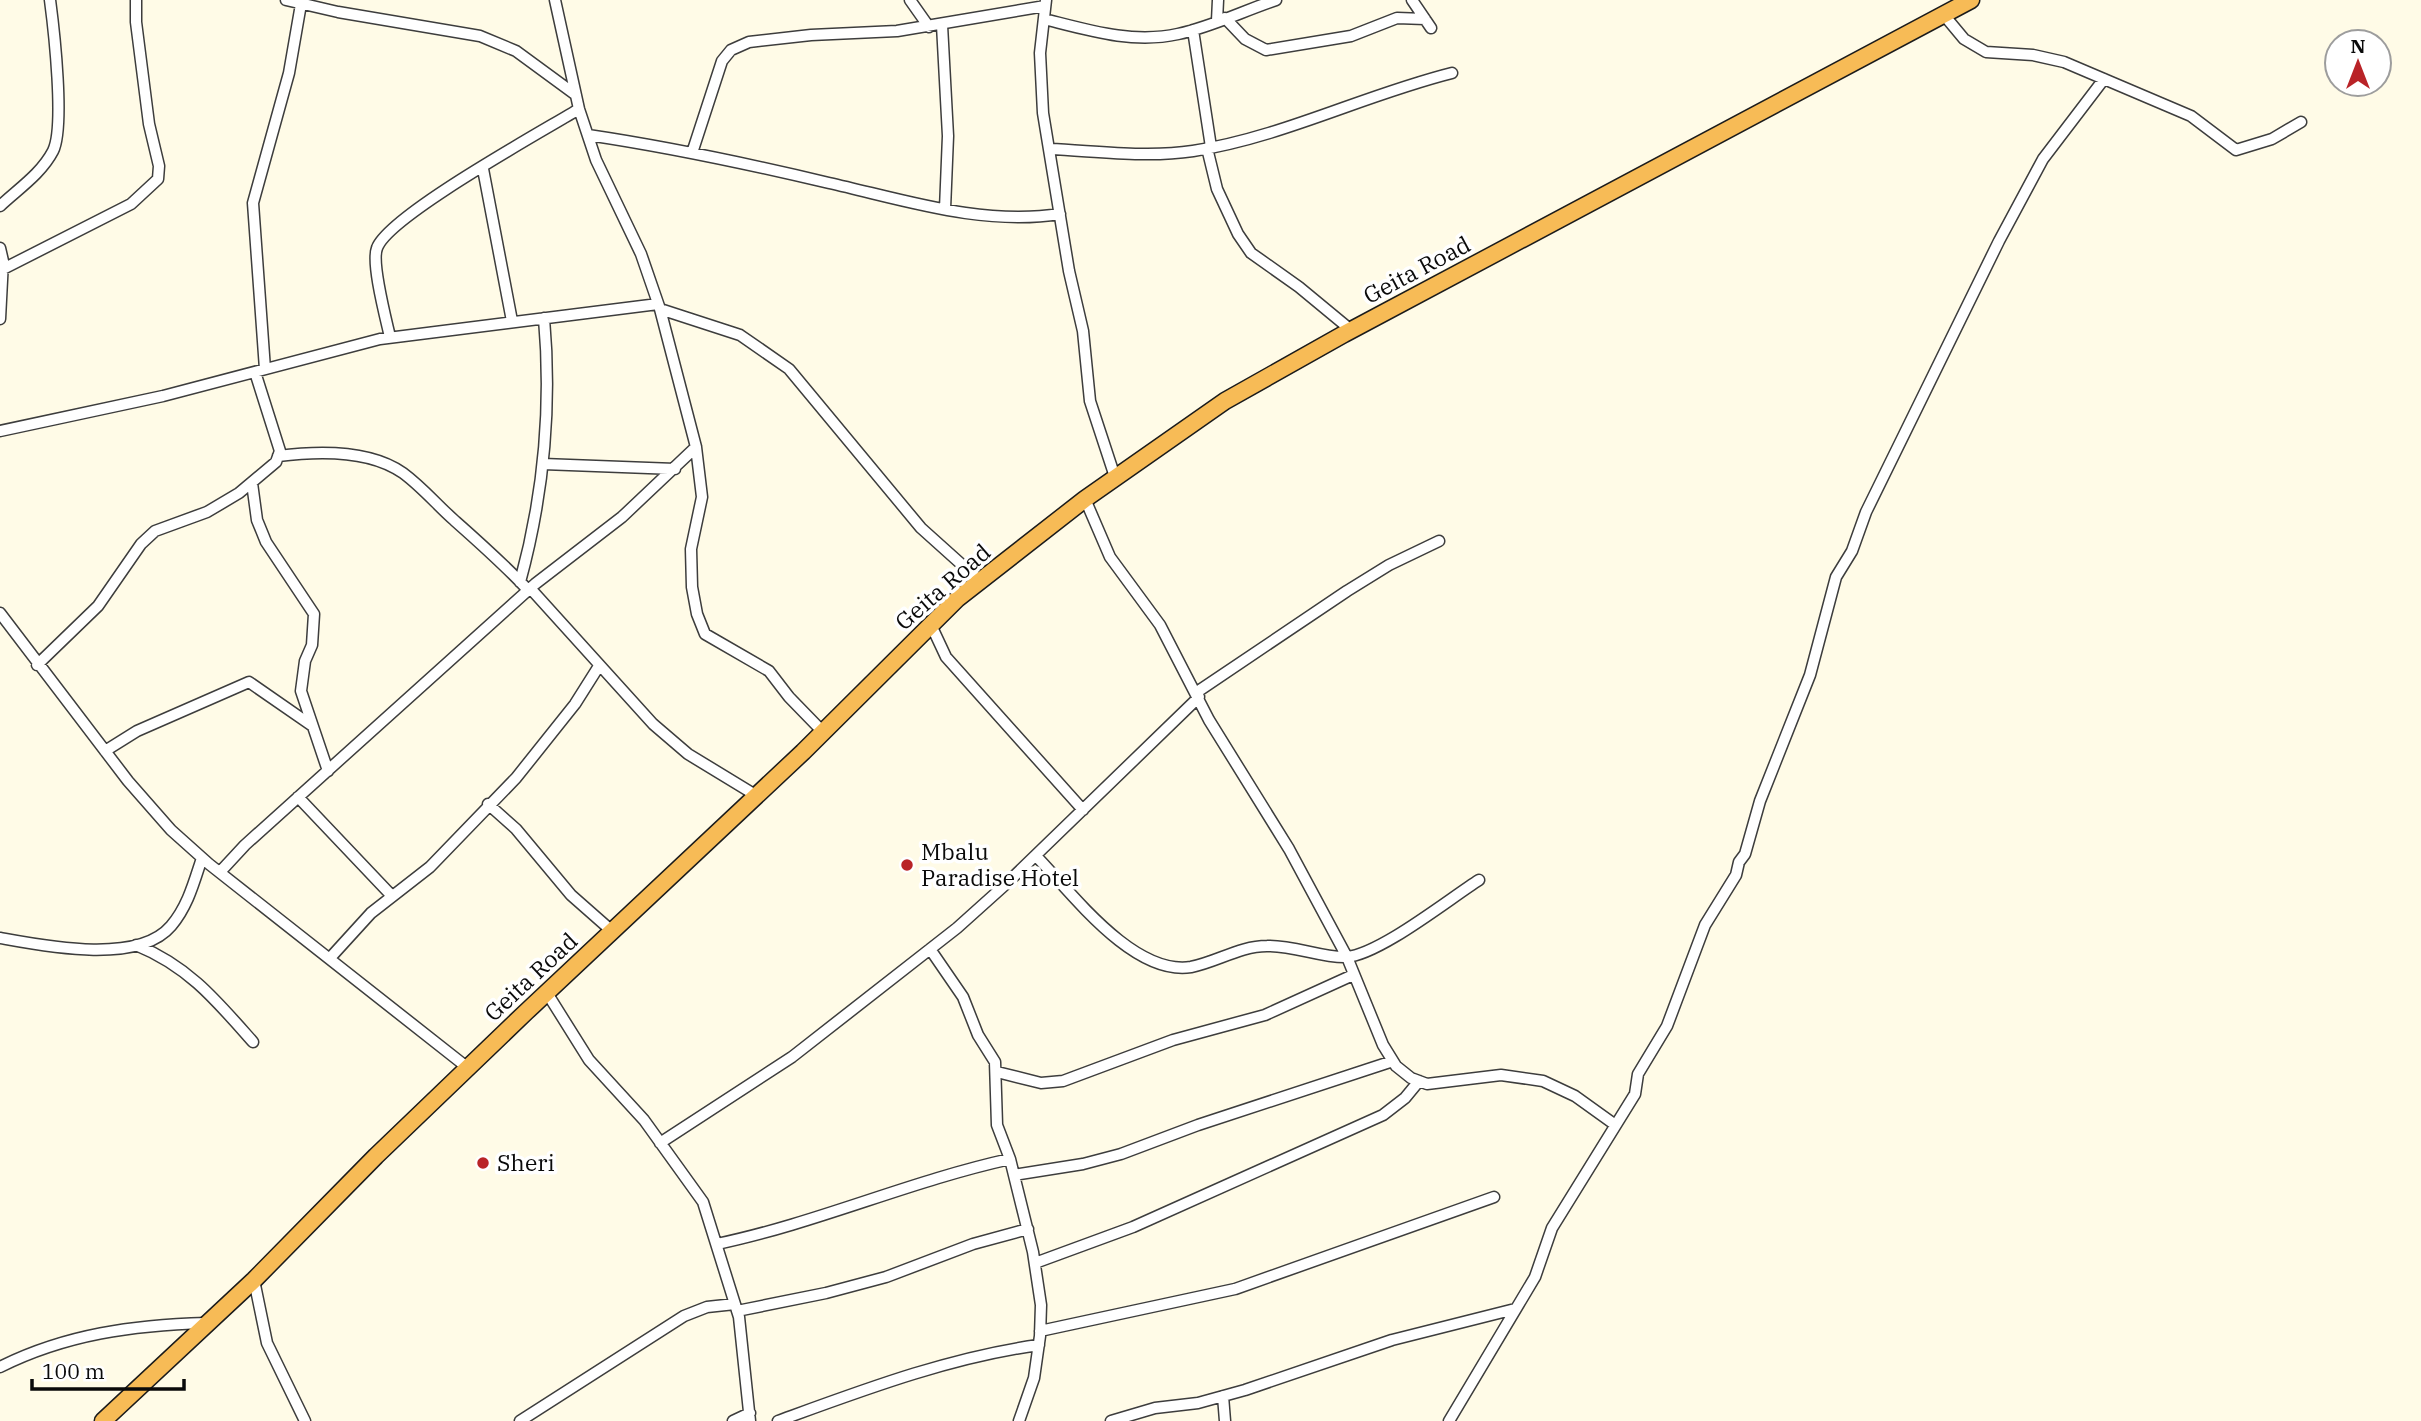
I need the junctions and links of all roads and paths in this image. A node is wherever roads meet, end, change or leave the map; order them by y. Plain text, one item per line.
1 (50, 0) edge
2 (136, 0) edge
3 (286, 0) edge
4 (555, 0) edge
5 (910, 0) edge
6 (1218, 0) edge
7 (1276, 0) edge
8 (1412, 0) edge
9 (1971, 0) edge
10 (1046, 3) edge
11 (301, 4) junction
12 (1944, 15) junction
13 (1044, 19) junction
14 (1221, 20) junction
15 (943, 25) junction
16 (929, 27) junction
17 (1193, 30) junction
18 (1452, 73) dead end
19 (2104, 79) junction
20 (576, 95) junction
21 (579, 109) junction
22 (2301, 122) dead end
23 (588, 135) junction
24 (1209, 148) junction
25 (1049, 149) junction
26 (692, 153) junction
27 (483, 169) junction
28 (0, 206) edge
29 (945, 209) junction
30 (1060, 214) junction
31 (0, 248) edge
32 (3, 269) junction
33 (659, 306) junction
34 (544, 317) junction
35 (0, 318) edge
36 (512, 321) junction
37 (1351, 330) junction
38 (390, 337) junction
39 (260, 370) junction
40 (0, 431) edge
41 (696, 447) junction
42 (278, 456) junction
43 (544, 464) junction
44 (675, 469) junction
45 (1115, 477) junction
46 (252, 483) junction
47 (1085, 499) junction
48 (1439, 541) dead end
49 (980, 581) junction
50 (520, 582) junction
51 (529, 589) junction
52 (0, 613) edge
53 (931, 625) junction
54 (5, 628) edge
55 (37, 665) junction
56 (599, 666) junction
57 (1198, 695) junction
58 (311, 725) junction
59 (823, 732) junction
60 (105, 751) junction
61 (328, 771) junction
62 (757, 796) junction
63 (298, 797) junction
64 (488, 804) junction
65 (1083, 810) junction
66 (1036, 856) junction
67 (202, 858) junction
68 (219, 872) junction
69 (1479, 880) dead end
70 (391, 895) junction
71 (612, 932) junction
72 (0, 938) edge
73 (135, 944) junction
74 (930, 949) junction
75 (1347, 957) junction
76 (330, 958) junction
77 (1353, 975) junction
78 (547, 993) junction
79 (253, 1042) dead end
80 (1393, 1061) junction
81 (468, 1068) junction
82 (997, 1072) junction
83 (1419, 1081) junction
84 (1614, 1124) junction
85 (660, 1143) junction
86 (1010, 1159) junction
87 (1014, 1175) junction
88 (1494, 1197) dead end
89 (1028, 1229) junction
90 (717, 1244) junction
91 (1035, 1263) junction
92 (254, 1280) junction
93 (736, 1307) junction
94 (1515, 1309) junction
95 (208, 1323) junction
96 (1040, 1331) junction
97 (1039, 1345) junction
98 (0, 1367) edge
99 (1223, 1396) junction
100 (750, 1417) edge
101 (103, 1421) edge
102 (305, 1421) edge
103 (520, 1421) edge
104 (733, 1421) edge
105 (778, 1421) edge
106 (1019, 1421) edge
107 (1111, 1421) edge
108 (1225, 1421) edge
109 (1449, 1421) edge

1 - 28 street
2 - 32 street
3 - 11 street
4 - 20 street
5 - 16 street
6 - 14 street
7 - 14 street
8 - 14 street
9 - 12 highway, Geita Road
10 - 13 street
10 - 15 street
11 - 20 street
11 - 39 street
12 - 19 street
12 - 37 highway, Geita Road
13 - 17 street
13 - 25 street
14 - 17 street
15 - 16 street
15 - 29 street
16 - 26 street
17 - 24 street
18 - 24 street
19 - 22 street
19 - 84 street
20 - 21 street
21 - 23 street
21 - 27 street
23 - 26 street
23 - 33 street
24 - 25 street
24 - 37 street
25 - 30 street
26 - 29 street
27 - 36 street
27 - 38 street
29 - 30 street
30 - 45 street
31 - 32 street
32 - 35 street
33 - 34 street
33 - 41 street
33 - 49 street
34 - 36 street
34 - 43 street
36 - 38 street
37 - 45 highway, Geita Road
38 - 39 street
39 - 40 street
39 - 42 street
41 - 44 street
41 - 59 street
42 - 46 street
42 - 50 street
43 - 44 street
43 - 50 street
44 - 51 street
45 - 47 highway, Geita Road
46 - 55 street
46 - 58 street
47 - 49 highway, Geita Road
47 - 57 street
48 - 57 street
49 - 53 highway, Geita Road
50 - 51 street
51 - 56 street
51 - 61 street
52 - 54 street
53 - 59 highway, Geita Road
53 - 65 street
54 - 55 street
55 - 60 street
56 - 62 street
56 - 64 street
57 - 65 street
57 - 75 street
58 - 60 street
58 - 61 street
59 - 62 highway, Geita Road
60 - 67 street
61 - 63 street
62 - 71 highway, Geita Road
63 - 68 street
63 - 70 street
64 - 70 street
64 - 71 street
65 - 66 street
66 - 74 street
66 - 75 street
67 - 68 street
67 - 73 street
68 - 76 street
69 - 75 street
70 - 76 street
71 - 78 highway, Geita Road
72 - 73 street
73 - 79 street
74 - 82 street
74 - 85 street
75 - 77 street
76 - 81 street
77 - 80 street
77 - 82 street
78 - 81 highway, Geita Road
78 - 85 street
80 - 83 street
80 - 87 street
81 - 92 highway, Geita Road
82 - 86 street
83 - 84 street
83 - 91 street
84 - 94 street
85 - 90 street
86 - 87 street
86 - 90 street
87 - 89 street
88 - 96 street
89 - 91 street
89 - 93 street
90 - 93 street
91 - 96 street
92 - 95 highway, Geita Road
92 - 102 street
93 - 100 street
93 - 103 street
94 - 99 street
94 - 109 street
95 - 98 street
95 - 101 highway, Geita Road
96 - 97 street
97 - 105 street
97 - 106 street
99 - 107 street
99 - 108 street
100 - 104 street

